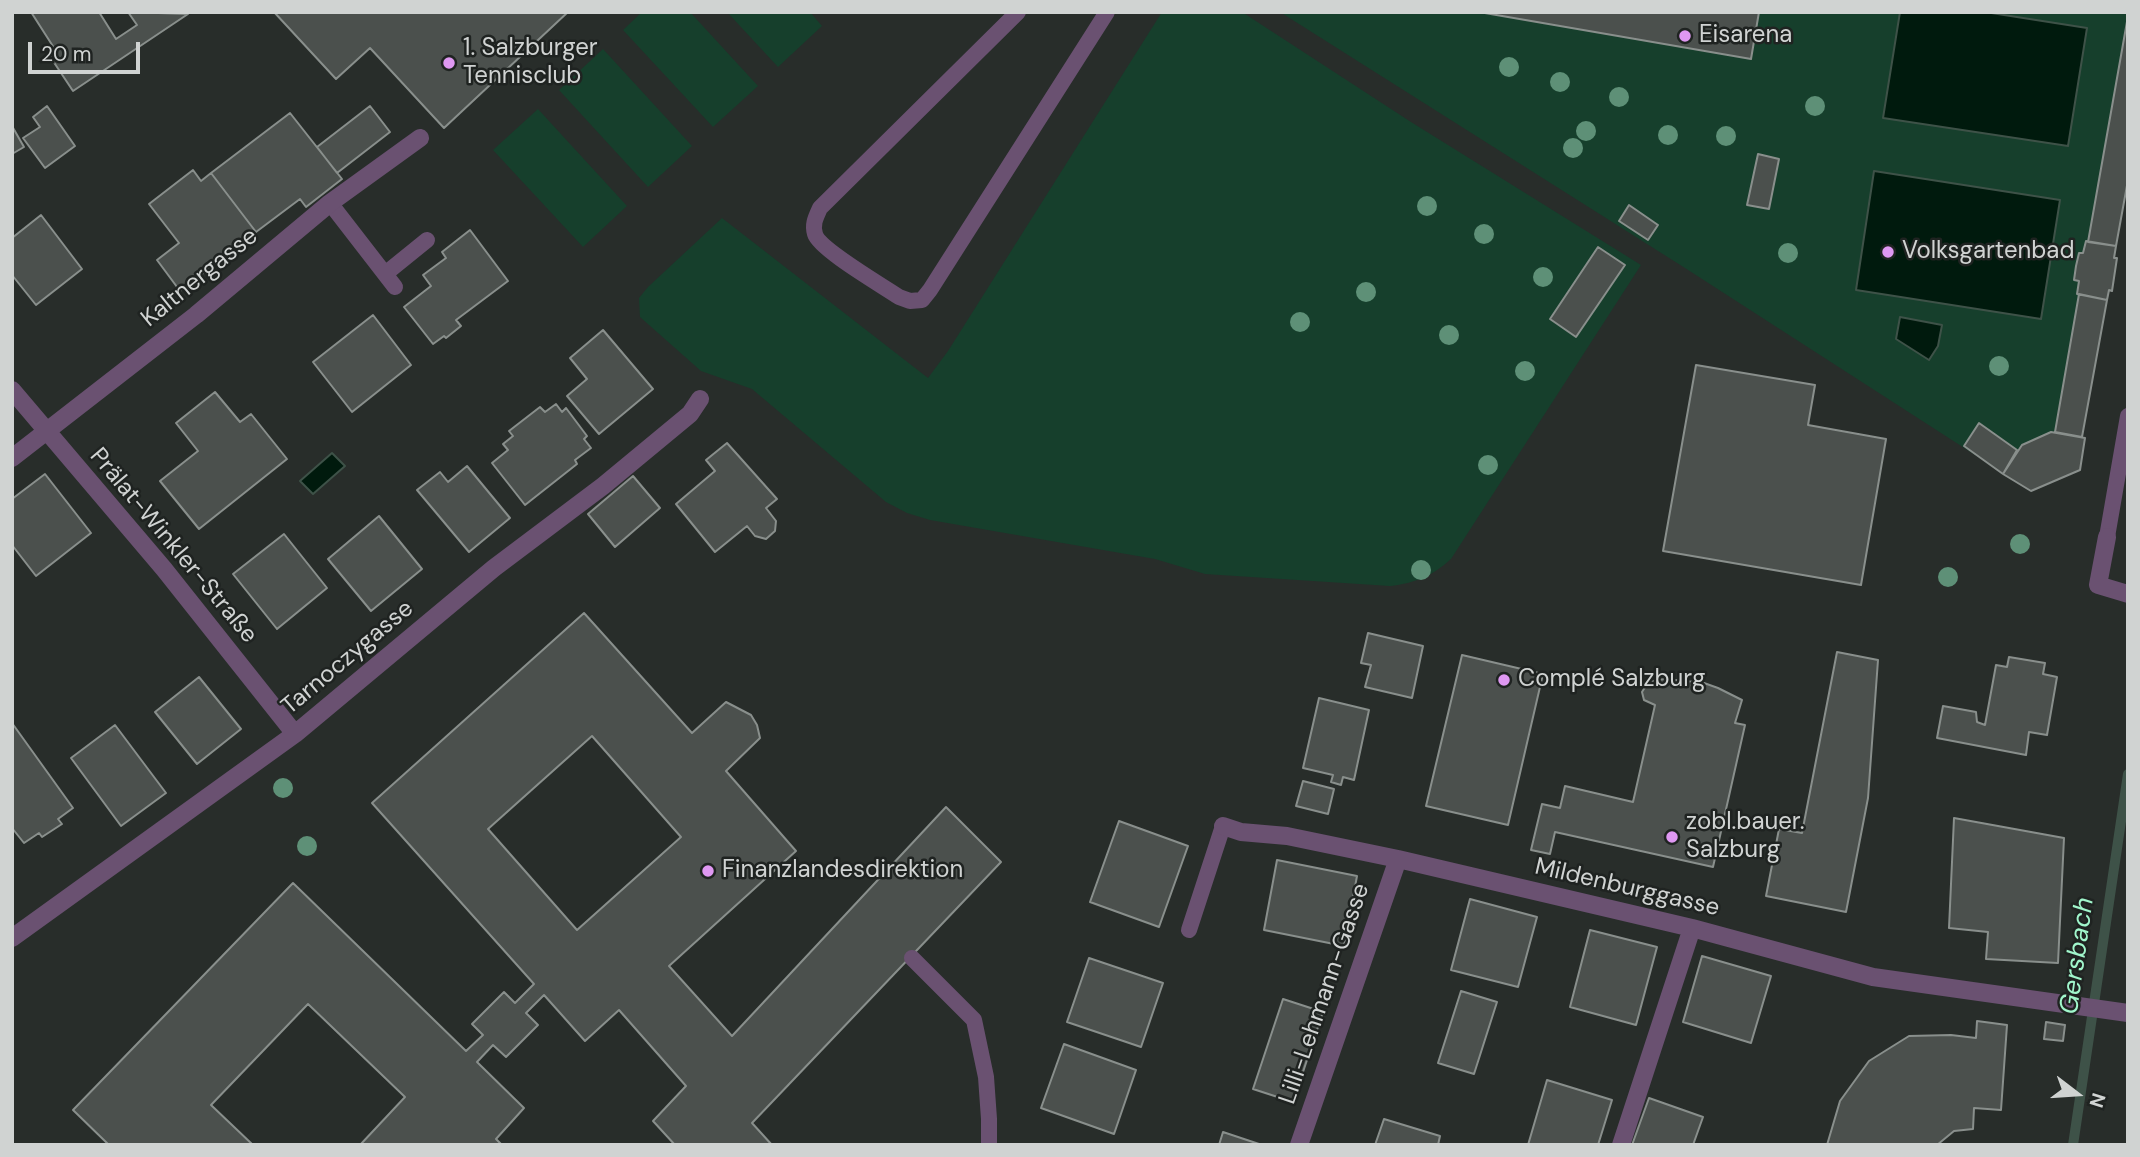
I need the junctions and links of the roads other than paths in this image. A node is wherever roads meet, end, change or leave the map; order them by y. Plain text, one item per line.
1 (1018, 12) edge
2 (1107, 12) edge
3 (420, 138) dead end
4 (330, 204) junction
5 (427, 240) dead end
6 (12, 390) edge
7 (700, 399) dead end
8 (2128, 416) edge
9 (46, 433) junction
10 (12, 458) edge
11 (2107, 537) joint
12 (2128, 594) edge
13 (295, 734) junction
14 (1223, 826) joint
15 (1398, 859) junction
16 (1692, 928) junction
17 (1189, 930) dead end
18 (12, 938) edge
19 (912, 958) dead end
20 (2127, 1013) edge
21 (989, 1145) edge
22 (1299, 1145) edge
23 (1621, 1145) edge

1 - 2 lane
3 - 4 street, Kaltnergasse
4 - 5 lane
4 - 9 street, Kaltnergasse
6 - 9 street, Prälat-Winkler-Straße
7 - 13 street, Tarnoczygasse
8 - 11 lane
9 - 10 street, Kaltnergasse
9 - 13 street, Prälat-Winkler-Straße
11 - 12 street
13 - 18 street, Tarnoczygasse
14 - 15 street, Mildenburggasse
14 - 17 lane, Mildenburggasse
15 - 16 street, Mildenburggasse
15 - 22 street, Lilli-Lehmann-Gasse
16 - 20 street, Mildenburggasse
16 - 23 street
19 - 21 lane

